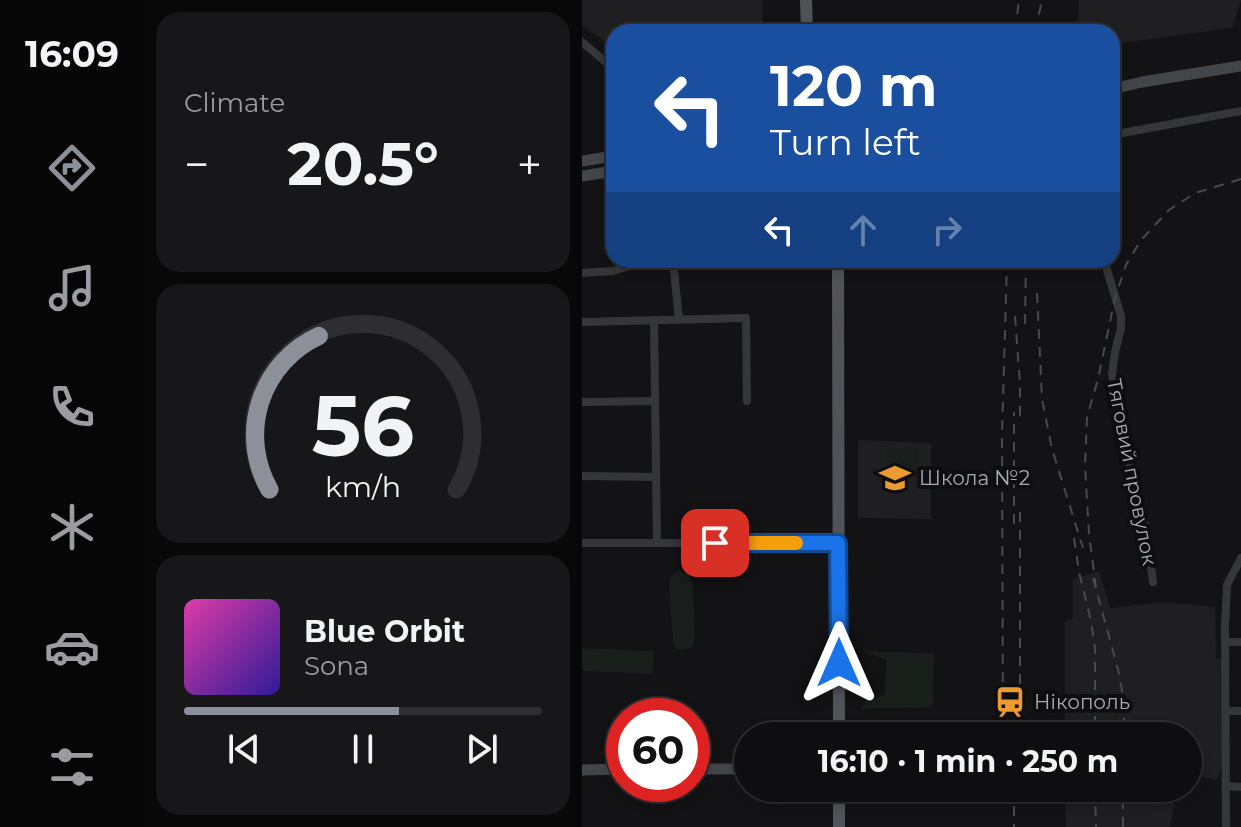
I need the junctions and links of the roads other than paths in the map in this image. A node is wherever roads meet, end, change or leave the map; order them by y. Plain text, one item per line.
1 (806, 0) edge
2 (807, 24) edge
3 (582, 42) edge
4 (606, 62) edge
5 (1241, 66) edge
6 (1120, 86) edge
7 (1241, 111) edge
8 (1120, 134) edge
9 (606, 157) edge
10 (582, 161) edge
11 (606, 172) edge
12 (582, 176) edge
13 (623, 268) edge
14 (674, 268) edge
15 (838, 268) edge
16 (1106, 268) edge
17 (582, 273) edge
18 (654, 320) junction
19 (679, 320) junction
20 (582, 322) edge
21 (655, 401) junction
22 (747, 401) dead end
23 (582, 402) edge
24 (582, 476) edge
25 (656, 477) junction
26 (582, 543) edge
27 (657, 543) junction
28 (838, 543) junction
29 (1241, 558) edge
30 (1237, 572) edge
31 (1153, 582) dead end
32 (1225, 642) junction
33 (1241, 642) edge
34 (1226, 711) junction
35 (1241, 711) edge
36 (839, 722) edge
37 (606, 769) edge
38 (710, 769) edge
39 (734, 769) edge
40 (582, 770) edge
41 (1226, 786) junction
42 (1241, 787) edge
43 (839, 802) edge
44 (839, 827) edge
45 (1226, 827) edge

1 - 2 main road
3 - 4 street
5 - 6 main road
7 - 8 street
9 - 10 main road
11 - 12 main road
13 - 17 street
14 - 19 street
15 - 28 main road
16 - 31 street, Тяговий провулок
18 - 19 street
18 - 20 street
18 - 21 street
19 - 22 street
21 - 23 street
21 - 25 street
24 - 25 street
25 - 27 street
26 - 27 street
27 - 28 street
28 - 36 main road
29 - 30 street
30 - 32 street
32 - 33 street
32 - 34 street
34 - 35 street
34 - 41 street
37 - 40 main road
38 - 39 main road
41 - 42 street
41 - 45 street
43 - 44 main road

